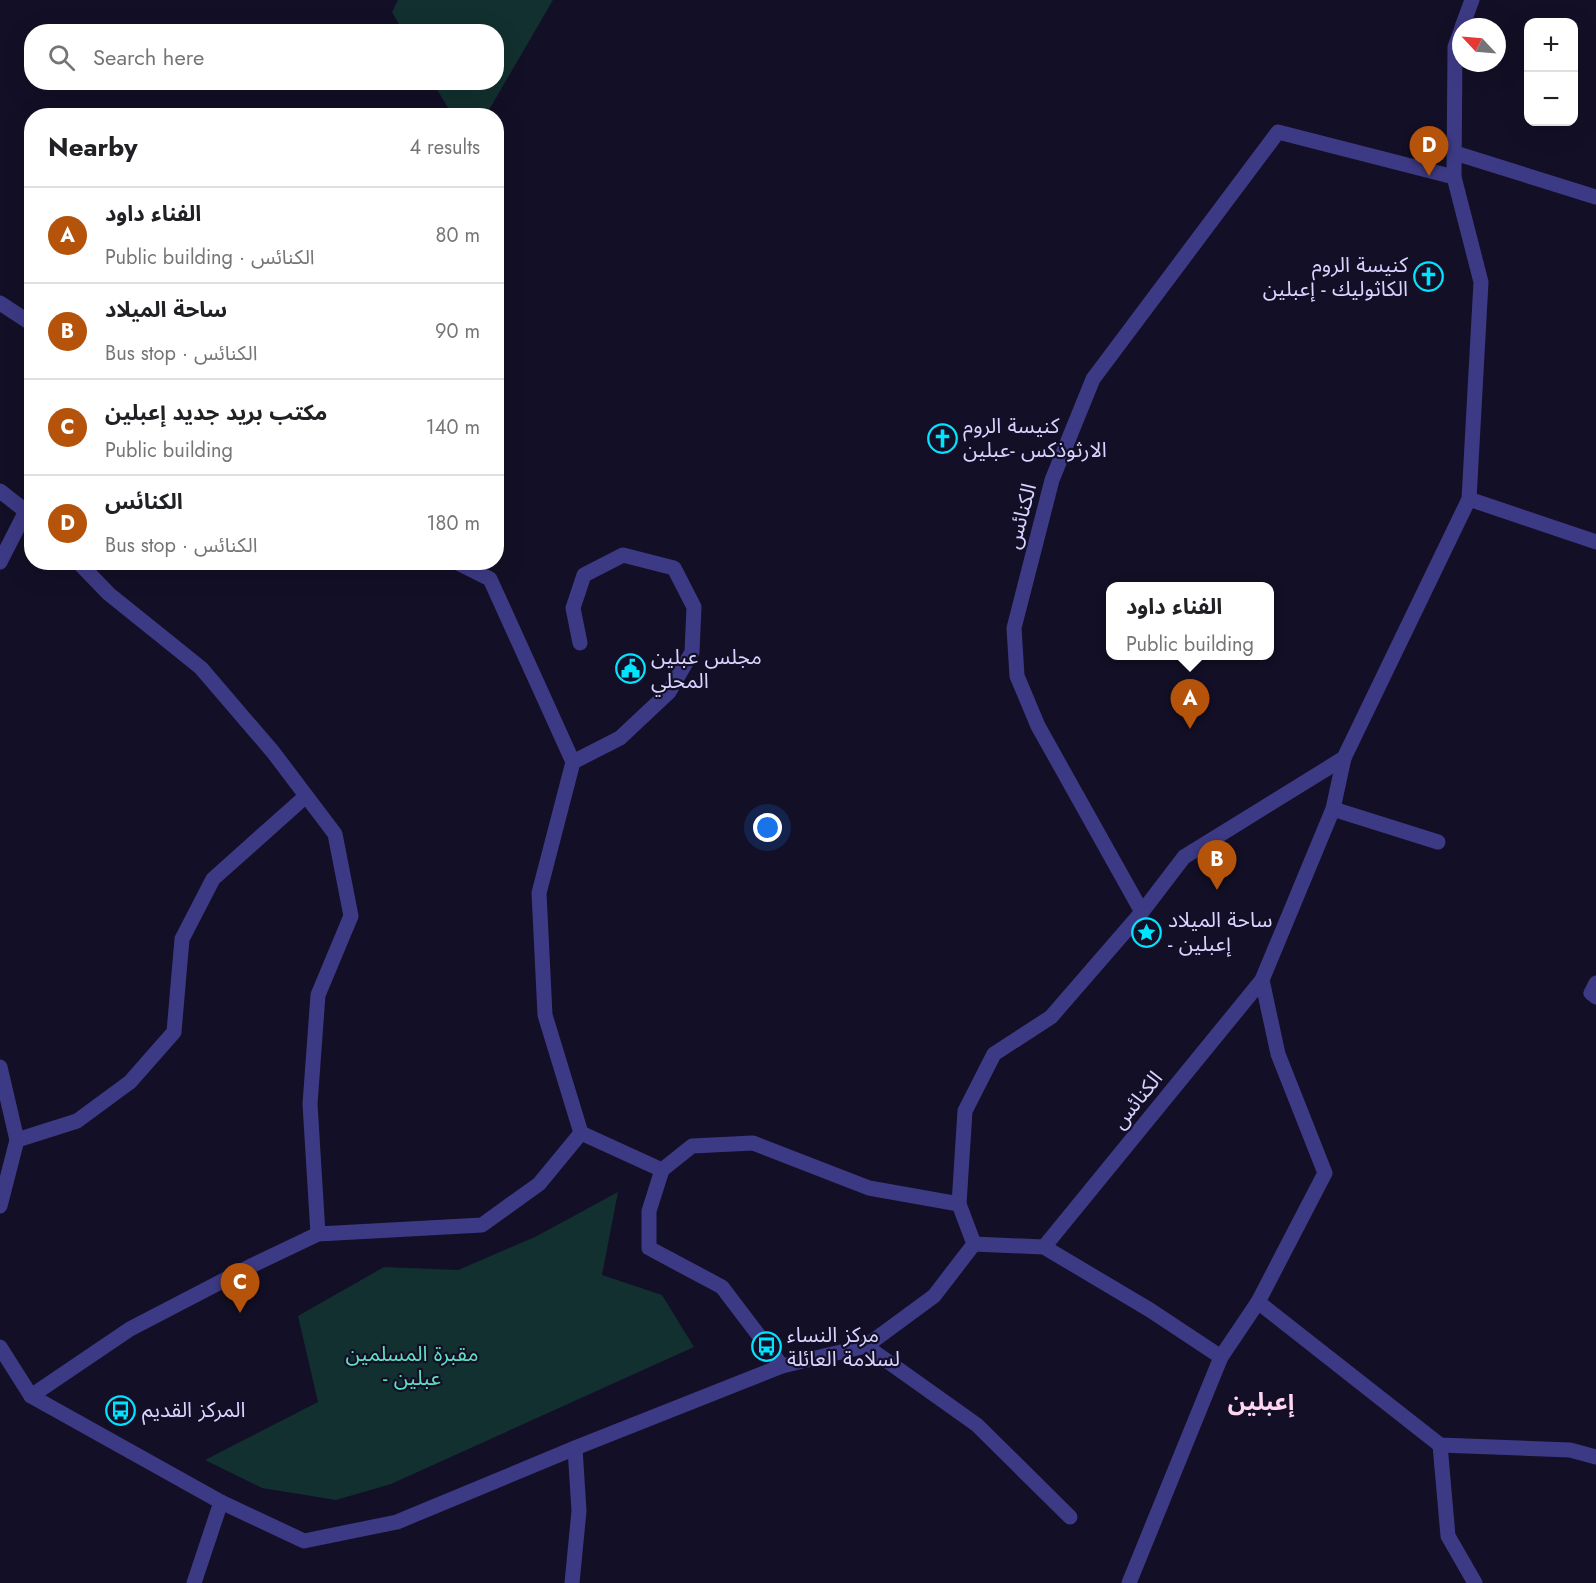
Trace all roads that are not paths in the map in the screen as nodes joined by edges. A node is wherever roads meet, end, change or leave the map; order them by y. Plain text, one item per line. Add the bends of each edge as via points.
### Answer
1 (1472, 0) edge
2 (1466, 18) edge
3 (1455, 72) edge
4 (1455, 153) junction
5 (1454, 177) junction
6 (1596, 197) edge
7 (0, 303) edge
8 (24, 319) edge
9 (0, 491) edge
10 (1469, 499) junction
11 (24, 509) edge
12 (24, 521) edge
13 (1596, 542) edge
14 (0, 562) edge
15 (86, 570) edge
16 (472, 570) edge
17 (580, 643) dead end
18 (1344, 758) junction
19 (573, 762) junction
20 (306, 796) junction
21 (1333, 809) junction
22 (1438, 842) dead end
23 (1142, 912) junction
24 (1262, 980) junction
25 (1596, 983) edge
26 (1596, 997) edge
27 (0, 1067) edge
28 (581, 1133) junction
29 (17, 1140) junction
30 (662, 1170) junction
31 (959, 1204) junction
32 (0, 1206) edge
33 (318, 1234) junction
34 (974, 1245) junction
35 (1044, 1247) junction
36 (1258, 1302) junction
37 (866, 1346) junction
38 (0, 1347) edge
39 (1221, 1357) junction
40 (782, 1366) junction
41 (31, 1395) junction
42 (1440, 1445) junction
43 (575, 1448) junction
44 (1596, 1457) edge
45 (221, 1502) junction
46 (1070, 1517) dead end
47 (194, 1583) edge
48 (572, 1583) edge
49 (1129, 1583) edge
50 (1475, 1583) edge

1 - 2 street
3 - 4 street
4 - 5 street
4 - 6 street
5 - 10 street via 1481,282
5 - 23 street, الكنائس via 1278,132 1093,379 1052,480 1014,628 1017,676 1038,726
7 - 8 street
9 - 11 street
10 - 13 street
10 - 18 street, الكنائس
12 - 14 street
15 - 20 street via 109,594 201,668
16 - 19 street via 490,579
17 - 19 street via 573,608 584,575 623,555 674,568 694,608 692,652 669,692 637,723 620,738
18 - 21 street, الكنائس
18 - 23 street via 1184,857
19 - 28 street via 539,893 545,1015
20 - 29 street via 213,879 182,939 174,1032 130,1082 77,1121
20 - 33 street via 335,834 351,916 318,995 310,1104
21 - 22 street
21 - 24 street, الكنائس
23 - 31 street via 1051,1017 994,1054 965,1111
24 - 35 street, الكنائس
24 - 36 street via 1278,1054 1325,1173
25 - 26 street via 1591,993
27 - 29 street
28 - 30 street
28 - 33 street via 539,1184 482,1225
29 - 32 street
30 - 31 street via 692,1146 753,1143 869,1188
30 - 40 street via 649,1211 649,1248 722,1287
31 - 34 street
33 - 41 street via 130,1329
34 - 35 street
34 - 37 street via 934,1296
35 - 39 street
36 - 39 street
36 - 42 street
37 - 40 street
37 - 46 street via 977,1425
38 - 41 street
39 - 49 street
40 - 43 street
41 - 45 street
42 - 44 street via 1570,1450
42 - 50 street via 1448,1536
43 - 45 street via 397,1522 304,1541
43 - 48 street via 579,1511
45 - 47 street

